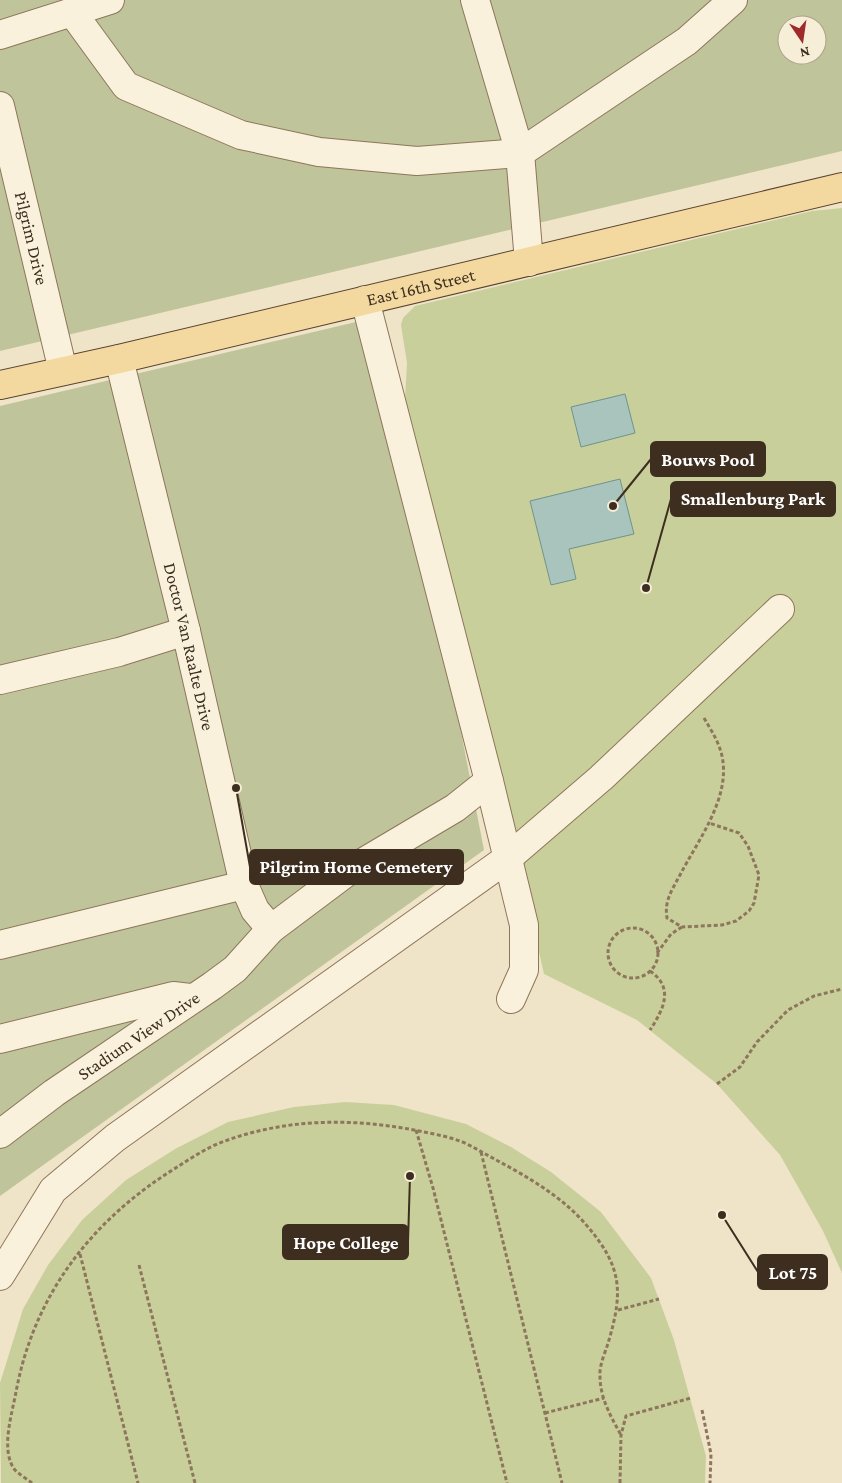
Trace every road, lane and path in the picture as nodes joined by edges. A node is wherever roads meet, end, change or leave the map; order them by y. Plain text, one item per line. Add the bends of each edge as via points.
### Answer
1 (110, 0) edge
2 (476, 0) edge
3 (733, 0) edge
4 (72, 12) junction
5 (0, 35) edge
6 (0, 106) edge
7 (520, 153) junction
8 (842, 187) edge
9 (529, 262) junction
10 (364, 300) junction
11 (119, 359) junction
12 (64, 371) junction
13 (0, 385) edge
14 (780, 609) dead end
15 (186, 631) junction
16 (0, 680) edge
17 (690, 693) junction
18 (490, 782) junction
19 (709, 823) junction
20 (508, 858) junction
21 (244, 885) junction
22 (682, 926) junction
23 (271, 929) junction
24 (0, 945) edge
25 (657, 953) junction
26 (650, 971) junction
27 (842, 989) edge
28 (192, 998) junction
29 (511, 999) dead end
30 (650, 1030) dead end
31 (0, 1039) edge
32 (717, 1084) dead end
33 (416, 1130) junction
34 (0, 1134) edge
35 (480, 1152) junction
36 (80, 1253) junction
37 (138, 1265) dead end
38 (0, 1276) edge
39 (658, 1299) dead end
40 (618, 1310) junction
41 (604, 1398) junction
42 (690, 1398) dead end
43 (702, 1410) dead end
44 (545, 1413) junction
45 (621, 1435) junction
46 (32, 1483) edge
47 (138, 1483) edge
48 (195, 1483) edge
49 (507, 1483) edge
50 (562, 1483) edge
51 (620, 1483) edge
52 (710, 1483) edge

1 - 4 lane
2 - 7 lane
3 - 7 lane via 687,41
4 - 5 lane
4 - 7 lane via 126,86 242,135 319,152 416,161
6 - 12 lane, Pilgrim Drive
7 - 9 lane
8 - 9 main road, East 16th Street
9 - 10 main road, East 16th Street
10 - 11 main road, East 16th Street
10 - 18 lane
11 - 12 main road, East 16th Street
11 - 15 lane, Doctor Van Raalte Drive
12 - 13 main road, East 16th Street
14 - 17 lane
15 - 16 lane via 119,652
15 - 21 lane, Doctor Van Raalte Drive
17 - 19 path via 717,741 722,757 720,793
17 - 20 lane via 601,778
18 - 20 lane
18 - 23 lane, Stadium View Drive via 455,808 347,872
19 - 22 path via 665,908 667,918
19 - 22 path via 740,833 755,860 758,875 756,895 749,911 736,920 722,925
20 - 29 lane via 524,924 524,970
20 - 38 lane via 115,1138 52,1190
21 - 23 lane, Doctor Van Raalte Drive via 255,910
21 - 24 lane
22 - 25 path via 671,934
23 - 28 lane, Stadium View Drive via 235,968
25 - 26 path
25 - 26 path via 654,940 648,933 632,928 617,934 609,948 610,963 621,974 636,978
26 - 30 path via 663,985 666,998 663,1011
27 - 32 path via 814,996 788,1010 740,1066
28 - 31 lane via 172,996
28 - 34 lane, Stadium View Drive
33 - 35 path via 464,1142
33 - 36 path via 375,1123 322,1122 275,1128 222,1142 156,1180 126,1203 100,1226
33 - 49 path
35 - 40 path via 538,1185 587,1225 614,1271 619,1291
35 - 44 path
36 - 46 path via 52,1291 36,1323 18,1379 7,1445 14,1469
36 - 47 path
37 - 48 path
39 - 40 path
40 - 41 path via 599,1374
41 - 44 path
41 - 45 path
42 - 45 path via 626,1416
43 - 52 path via 711,1454
44 - 50 path
45 - 51 path

